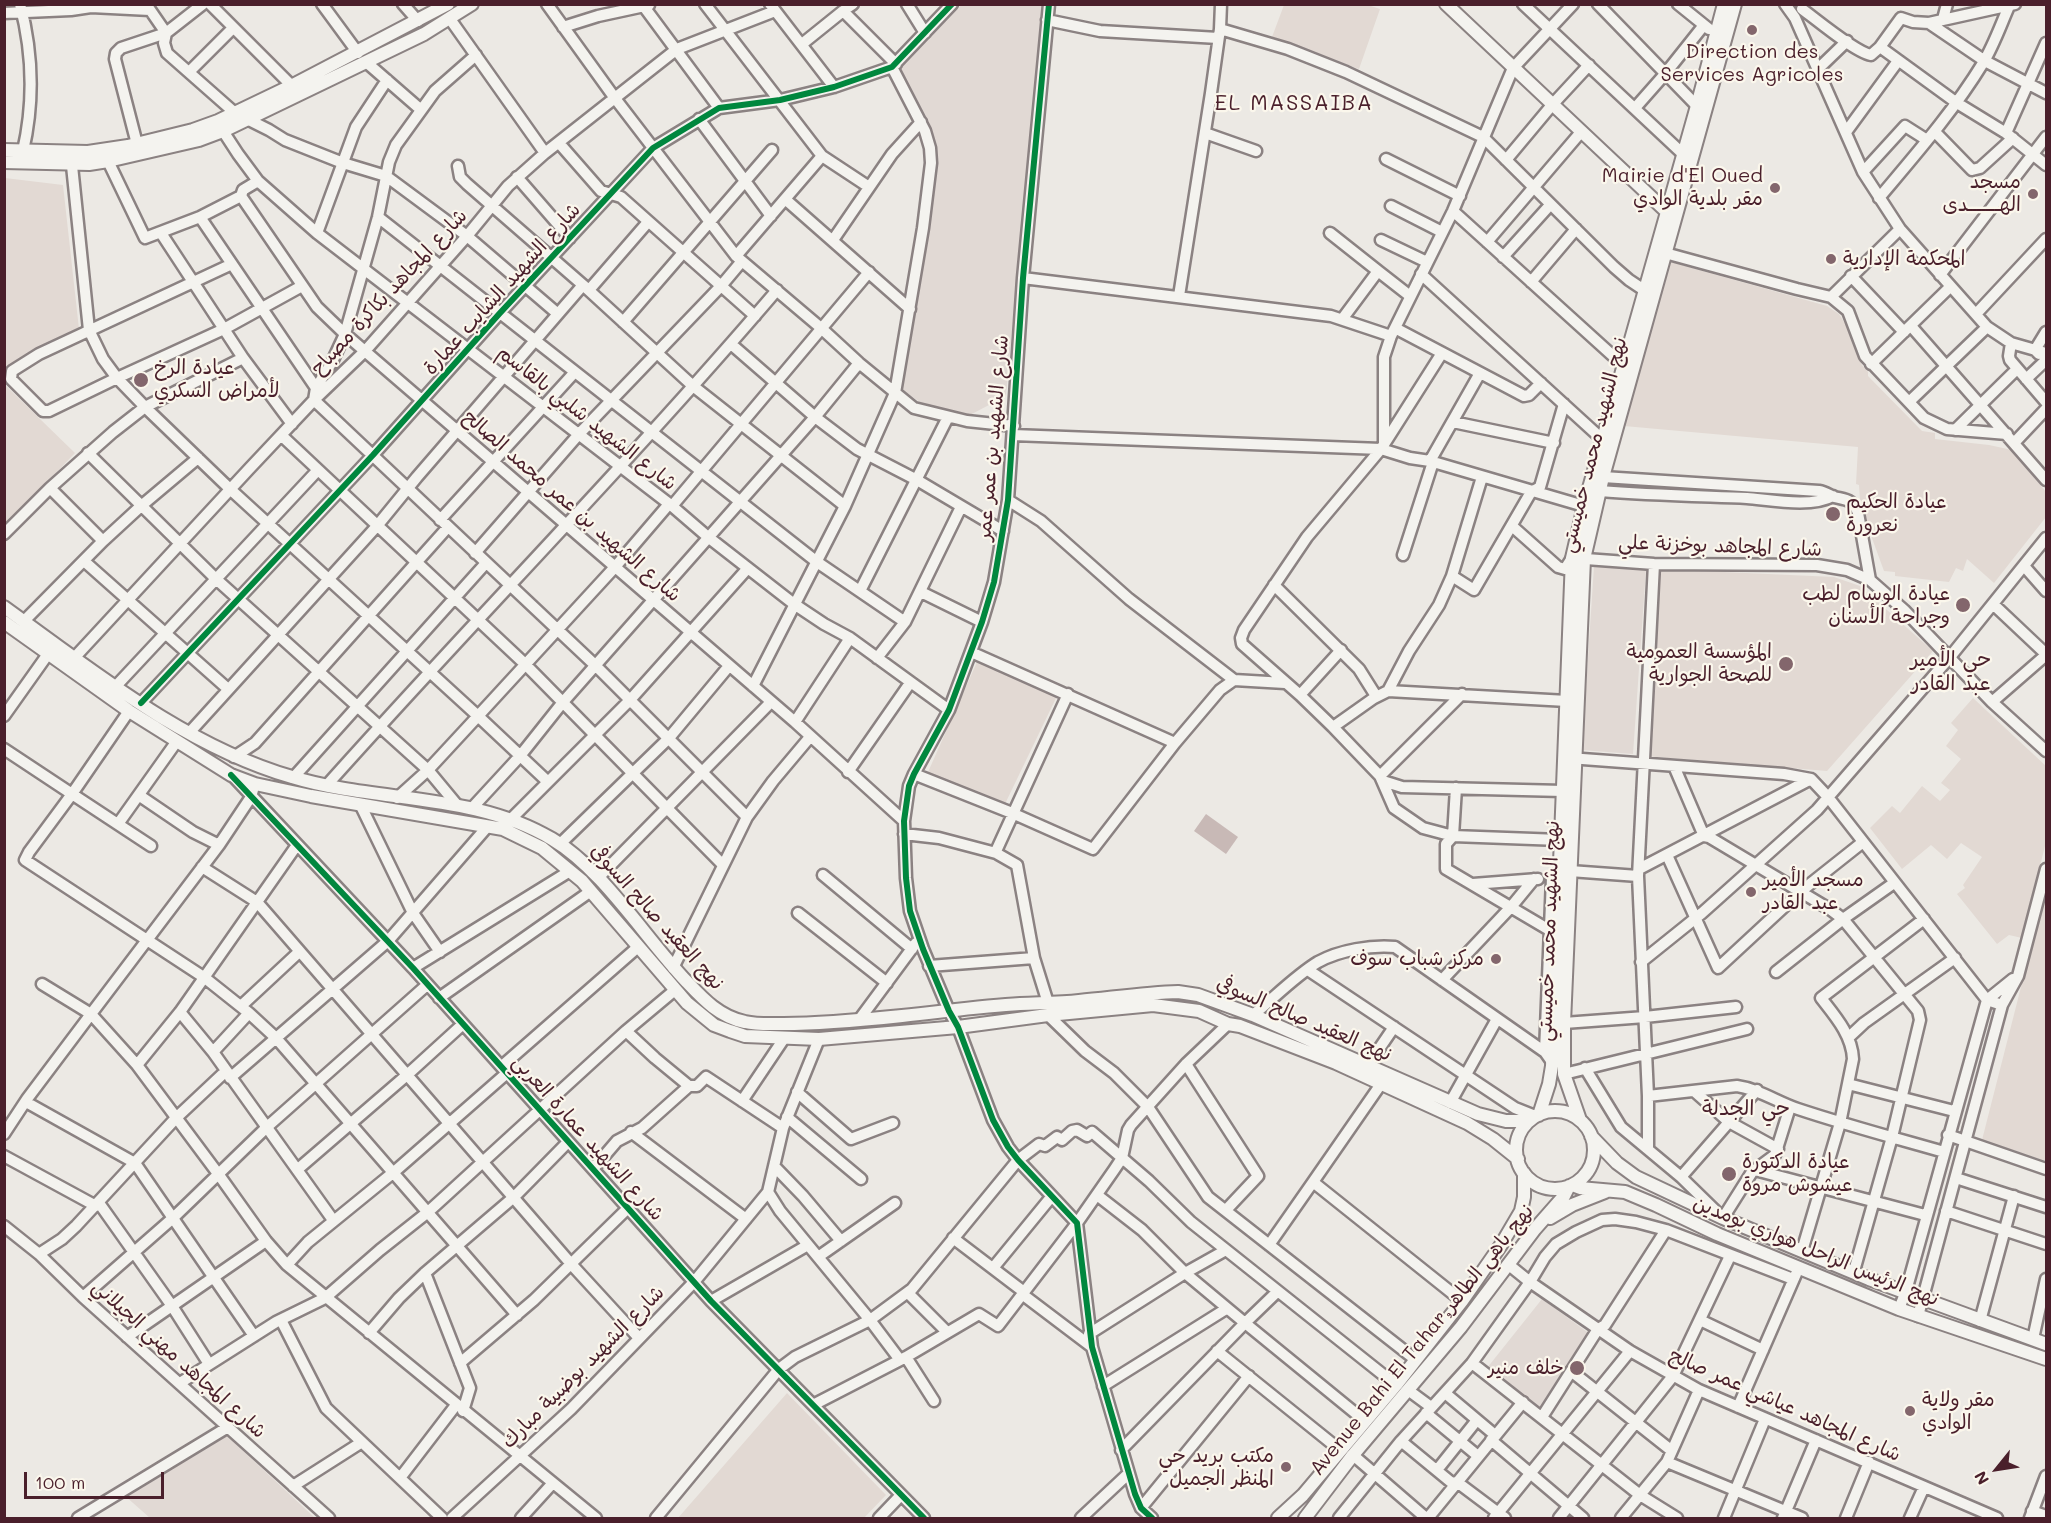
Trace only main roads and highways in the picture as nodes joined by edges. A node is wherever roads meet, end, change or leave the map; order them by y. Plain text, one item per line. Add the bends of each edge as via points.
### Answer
1 (472, 4) edge
2 (1724, 4) edge
3 (1735, 4) edge
4 (448, 5) edge
5 (1448, 5) edge
6 (362, 57) junction
7 (295, 90) junction
8 (4, 150) edge
9 (71, 158) junction
10 (4, 162) edge
11 (1671, 213) junction
12 (1578, 559) junction
13 (6, 615) edge
14 (234, 757) junction
15 (1569, 758) junction
16 (250, 764) junction
17 (231, 775) junction
18 (255, 784) junction
19 (1560, 875) junction
20 (1048, 1009) junction
21 (1534, 1117) junction
22 (1580, 1120) junction
23 (1591, 1136) junction
24 (1518, 1159) junction
25 (1524, 1173) junction
26 (1570, 1185) junction
27 (1612, 1190) junction
28 (1535, 1229) junction
29 (2046, 1344) edge
30 (2046, 1359) edge
31 (1278, 1518) edge
32 (1305, 1518) edge

1 - 6 main road via 450,19
2 - 11 main road, نهج الشهيد محمد خميستي
3 - 11 main road, نهج الشهيد محمد خميستي
4 - 6 main road
5 - 11 main road
6 - 7 main road
7 - 9 main road via 193,130
7 - 9 main road via 223,131 188,143 108,161
8 - 9 main road
9 - 10 main road
11 - 12 main road, نهج الشهيد محمد خميستي via 1665,252
11 - 12 main road, نهج الشهيد محمد خميستي via 1644,290 1584,506
12 - 15 main road, نهج الشهيد محمد خميستي
12 - 15 main road, نهج الشهيد محمد خميستي via 1567,701
13 - 14 main road, نهج العقيد صالح السوفي via 24,621 141,703
13 - 17 main road, نهج العقيد صالح السوفي via 48,654
14 - 16 main road, نهج العقيد صالح السوفي
14 - 17 main road
15 - 19 main road, نهج الشهيد محمد خميستي
15 - 19 main road, نهج الشهيد محمد خميستي via 1563,790
16 - 18 main road
16 - 20 main road, نهج العقيد صالح السوفي via 327,785 473,807 511,819 560,844 598,878 673,968 710,1005 735,1020 775,1024 949,1011
17 - 18 main road, نهج العقيد صالح السوفي
18 - 20 main road, نهج العقيد صالح السوفي via 503,829 542,848 591,891 687,1003 714,1025 745,1036 819,1039 958,1027
19 - 21 main road, نهج الشهيد محمد خميستي via 1549,1084
19 - 22 main road, نهج الشهيد محمد خميستي via 1564,1074
20 - 21 main road, نهج العقيد صالح السوفي via 1178,992 1198,995 1491,1118
20 - 24 main road, نهج العقيد صالح السوفي via 1153,1005 1199,1011 1381,1083 1467,1123
21 - 22 main road via 1560,1111
21 - 24 main road via 1518,1138
22 - 23 main road
23 - 26 main road via 1593,1159 1581,1179
23 - 29 main road, نهج الرئيس الراحل هواري بومدين via 1636,1177 1723,1218
24 - 25 main road
25 - 26 main road via 1549,1188
25 - 31 main road, Avenue Bahi El Tahar,نهج باهي الطاهر via 1521,1211 1462,1301 1303,1495
26 - 27 main road, نهج الرئيس الراحل هواري بومدين
26 - 28 main road, Avenue Bahi El Tahar,نهج باهي الطاهر
27 - 28 main road via 1572,1205
27 - 30 main road, نهج الرئيس الراحل هواري بومدين via 1648,1201 1796,1274
28 - 32 main road, Avenue Bahi El Tahar,نهج باهي الطاهر

